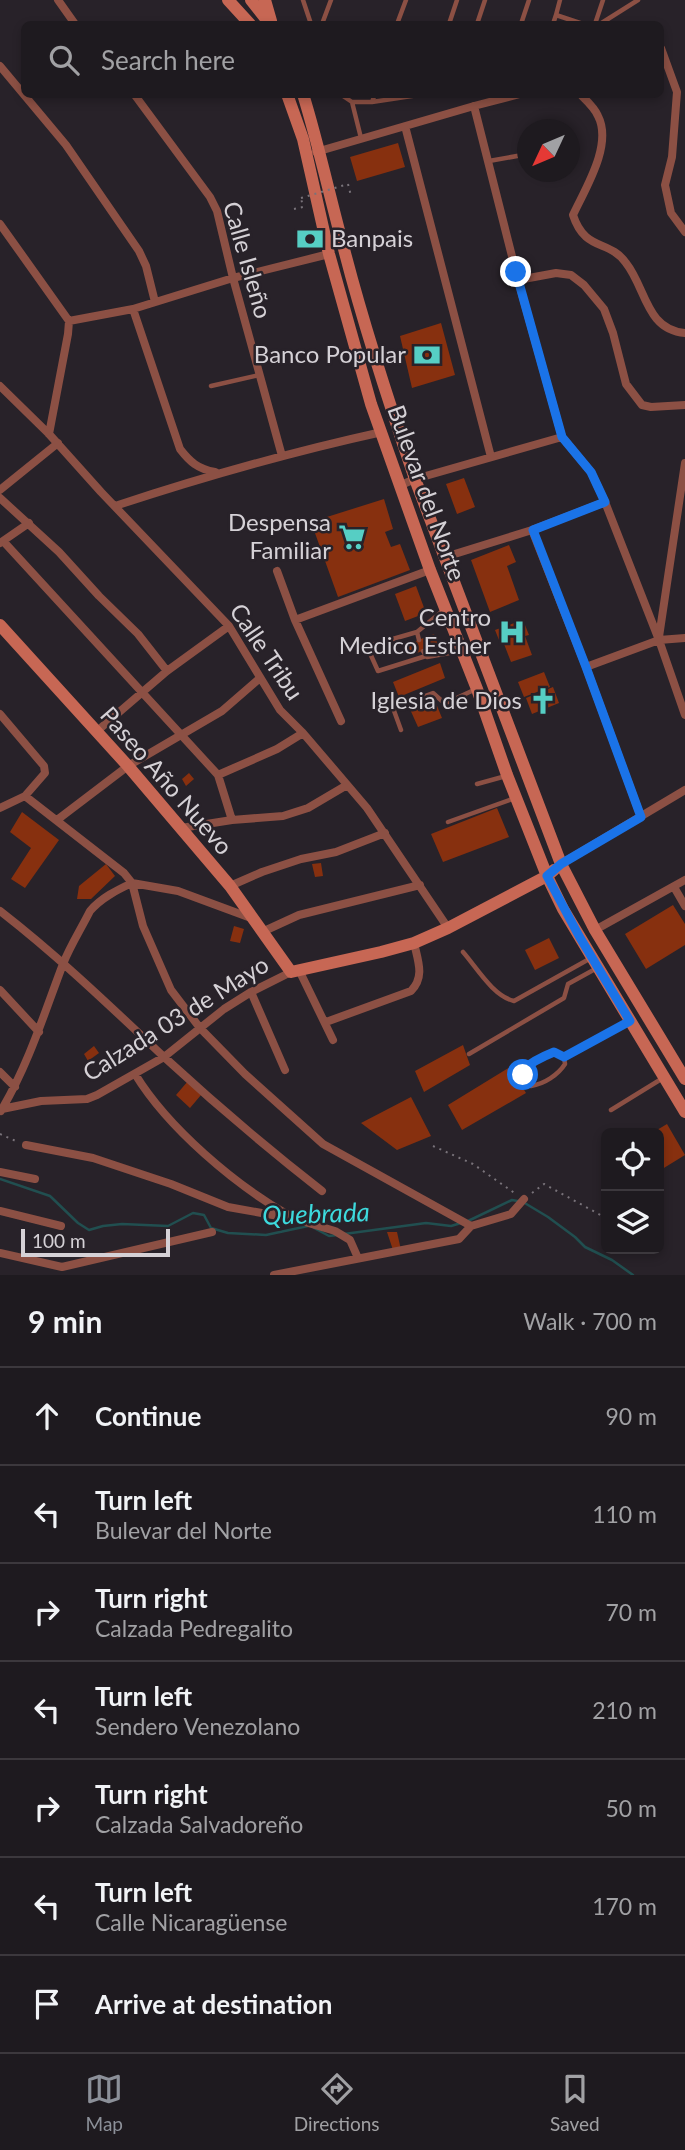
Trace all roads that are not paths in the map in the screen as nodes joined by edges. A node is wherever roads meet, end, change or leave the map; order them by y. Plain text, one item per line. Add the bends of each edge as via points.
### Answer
1 (58, 0) edge
2 (229, 0) edge
3 (251, 0) edge
4 (265, 0) edge
5 (303, 0) edge
6 (331, 0) edge
7 (405, 0) edge
8 (457, 0) edge
9 (485, 0) edge
10 (529, 0) edge
11 (560, 0) edge
12 (603, 0) edge
13 (638, 0) edge
14 (556, 15) junction
15 (73, 21) edge
16 (247, 21) edge
17 (268, 21) edge
18 (270, 21) edge
19 (310, 21) edge
20 (324, 21) edge
21 (398, 21) edge
22 (450, 21) edge
23 (478, 21) edge
24 (522, 21) edge
25 (554, 21) edge
26 (574, 21) edge
27 (599, 21) edge
28 (603, 21) edge
29 (664, 54) edge
30 (0, 66) edge
31 (21, 85) edge
32 (681, 91) edge
33 (31, 98) edge
34 (137, 98) edge
35 (288, 98) edge
36 (304, 98) edge
37 (345, 98) edge
38 (373, 98) edge
39 (398, 98) edge
40 (505, 98) edge
41 (583, 98) edge
42 (372, 102) junction
43 (352, 103) junction
44 (474, 106) junction
45 (405, 126) junction
46 (362, 139) junction
47 (313, 153) junction
48 (517, 156) edge
49 (488, 162) junction
50 (0, 223) edge
51 (685, 232) edge
52 (329, 254) junction
53 (233, 278) junction
54 (517, 280) junction
55 (155, 302) junction
56 (133, 309) junction
57 (69, 321) junction
58 (685, 333) edge
59 (260, 375) junction
60 (0, 386) edge
61 (211, 386) dead end
62 (685, 405) edge
63 (382, 432) junction
64 (49, 434) junction
65 (562, 437) junction
66 (58, 443) junction
67 (282, 456) junction
68 (491, 457) junction
69 (685, 463) edge
70 (218, 473) junction
71 (415, 479) junction
72 (401, 485) junction
73 (0, 490) edge
74 (0, 498) edge
75 (605, 502) junction
76 (115, 506) junction
77 (29, 523) junction
78 (533, 530) junction
79 (2, 543) edge
80 (445, 557) junction
81 (277, 570) dead end
82 (430, 570) junction
83 (445, 609) junction
84 (295, 620) junction
85 (0, 625) edge
86 (229, 625) junction
87 (417, 632) junction
88 (685, 638) edge
89 (659, 639) junction
90 (419, 640) dead end
91 (462, 651) junction
92 (586, 667) junction
93 (167, 671) junction
94 (260, 678) junction
95 (477, 689) junction
96 (144, 692) junction
97 (393, 708) junction
98 (385, 711) dead end
99 (0, 714) edge
100 (685, 715) edge
101 (341, 720) dead end
102 (401, 730) dead end
103 (96, 732) junction
104 (303, 733) junction
105 (183, 734) junction
106 (128, 766) junction
107 (218, 775) junction
108 (507, 775) junction
109 (477, 784) dead end
110 (348, 785) junction
111 (685, 790) edge
112 (25, 796) junction
113 (516, 797) junction
114 (0, 808) edge
115 (641, 817) junction
116 (57, 820) junction
117 (232, 820) junction
118 (448, 821) dead end
119 (181, 828) junction
120 (386, 833) junction
121 (561, 864) junction
122 (547, 876) junction
123 (685, 880) edge
124 (132, 883) junction
125 (420, 885) junction
126 (230, 886) junction
127 (674, 887) junction
128 (685, 906) edge
129 (1, 915) edge
130 (251, 918) junction
131 (448, 928) junction
132 (595, 930) junction
133 (262, 932) junction
134 (414, 943) junction
135 (463, 953) dead end
136 (64, 962) junction
137 (594, 962) junction
138 (295, 971) junction
139 (0, 990) edge
140 (251, 992) junction
141 (630, 1021) junction
142 (326, 1023) junction
143 (200, 1028) junction
144 (39, 1032) junction
145 (333, 1040) dead end
146 (469, 1054) dead end
147 (164, 1057) junction
148 (564, 1057) junction
149 (285, 1070) dead end
150 (0, 1073) edge
151 (135, 1074) junction
152 (664, 1077) junction
153 (685, 1079) edge
154 (15, 1087) junction
155 (611, 1110) dead end
156 (1, 1111) edge
157 (685, 1112) edge
158 (26, 1145) road end
159 (0, 1172) edge
160 (35, 1180) dead end
161 (322, 1191) dead end
162 (522, 1202) road end
163 (0, 1211) edge
164 (295, 1219) junction
165 (465, 1223) junction
166 (61, 1226) dead end
167 (212, 1232) dead end
168 (0, 1253) edge
169 (358, 1258) junction
170 (274, 1275) edge

1 - 15 street
2 - 16 main road
3 - 17 main road
4 - 18 main road
5 - 19 lane
6 - 20 lane
7 - 21 lane
8 - 22 lane
9 - 23 lane
10 - 24 lane
11 - 14 lane
12 - 27 lane
13 - 28 lane
14 - 25 lane
14 - 26 lane
29 - 32 street
30 - 31 street
32 - 51 street via 665,185 671,213
33 - 55 street via 139,251
34 - 53 street, Calle Isleño via 217,211
35 - 47 main road, Bulevar del Norte
36 - 47 main road, Bulevar del Norte
37 - 43 lane
38 - 42 lane
39 - 42 lane
40 - 44 street
41 - 58 street via 599,116 602,131 599,162 573,215 576,223 583,236 620,253 656,321 673,332
42 - 43 lane
43 - 46 lane
44 - 45 street
44 - 49 street
45 - 46 street
45 - 68 street
46 - 47 street
47 - 52 main road, Bulevar del Norte
47 - 71 main road, Bulevar del Norte
48 - 49 lane
49 - 54 street
50 - 57 street
52 - 53 street
52 - 63 main road, Bulevar del Norte
53 - 55 street
53 - 59 street, Calle Isleño
54 - 62 street via 571,275 604,309 626,384 642,405
54 - 65 street
55 - 56 street
56 - 57 street
56 - 70 street via 180,449 190,462
57 - 64 street
59 - 61 lane
59 - 67 street, Calle Isleño
60 - 64 street, Calle Tribu
63 - 67 street
63 - 72 main road, Bulevar del Norte
64 - 66 street, Calle Tribu
65 - 68 street
65 - 75 street via 591,472
66 - 73 street
66 - 76 street, Calle Tribu
67 - 70 street
68 - 71 street
69 - 89 street
70 - 76 street
71 - 72 street
71 - 80 main road, Bulevar del Norte
72 - 82 main road, Bulevar del Norte
74 - 77 street
75 - 78 street
75 - 89 street
76 - 86 street, Calle Tribu
77 - 79 street
77 - 93 street via 138,634
78 - 80 street
78 - 92 street
79 - 96 street
80 - 121 main road, Bulevar del Norte
81 - 84 street
82 - 83 main road, Bulevar del Norte
82 - 84 street
83 - 87 lane
83 - 91 main road, Bulevar del Norte
84 - 101 street
85 - 103 main road, Paseo Año Nuevo
86 - 93 street
86 - 94 street, Calle Tribu
87 - 90 lane
87 - 91 lane via 372,645 369,651 378,671 425,654
88 - 89 street
89 - 92 street
89 - 100 street
91 - 95 main road, Bulevar del Norte
92 - 115 street
93 - 96 street
94 - 104 street, Calle Tribu
94 - 105 street via 222,711
95 - 97 lane via 446,703 433,693
95 - 108 main road, Bulevar del Norte
96 - 103 street
96 - 105 street
97 - 98 lane
97 - 102 lane
99 - 112 street via 44,766 45,773
103 - 106 main road, Paseo Año Nuevo
104 - 107 street
104 - 110 street, Calle Tribu
105 - 106 street
105 - 107 street
106 - 116 street
106 - 119 main road, Paseo Año Nuevo
107 - 117 street
108 - 109 lane
108 - 113 main road, Bulevar del Norte
110 - 117 street via 308,808 283,816
110 - 120 street, Calle Tribu
111 - 115 street
112 - 114 street
112 - 116 street
113 - 118 lane
113 - 122 main road, Bulevar del Norte
115 - 121 street
116 - 124 street
117 - 119 street
119 - 126 main road, Paseo Año Nuevo
120 - 125 street, Calle Tribu
120 - 126 street
121 - 122 main road, Calzada 03 de Mayo
121 - 132 main road, Bulevar del Norte
122 - 131 main road, Calzada 03 de Mayo
122 - 137 main road, Bulevar del Norte
123 - 127 street
124 - 130 street via 178,891
124 - 136 street via 90,911
124 - 143 street via 171,990
125 - 131 street, Calle Tribu
125 - 133 street via 299,915
126 - 130 main road, Paseo Año Nuevo
127 - 128 street
127 - 132 street
129 - 136 street
130 - 133 main road, Paseo Año Nuevo
131 - 134 main road, Calzada 03 de Mayo
132 - 153 main road, Bulevar del Norte
133 - 138 main road, Paseo Año Nuevo
134 - 138 main road, Calzada 03 de Mayo
134 - 142 street via 420,974 411,991
135 - 137 lane via 494,988 514,1001
136 - 144 street
136 - 147 street
137 - 141 main road, Bulevar del Norte
137 - 146 lane via 568,984 564,998
138 - 140 street, Calzada 03 de Mayo
138 - 142 street, Paseo Año Nuevo
139 - 144 street
140 - 143 street, Calzada 03 de Mayo
140 - 149 street
141 - 148 lane
141 - 152 main road, Bulevar del Norte
142 - 145 street, Paseo Año Nuevo
143 - 147 street, Calzada 03 de Mayo
143 - 165 street via 323,1144
144 - 154 street
147 - 151 street, Calzada 03 de Mayo
147 - 161 street
148 - 148 lane via 554,1052 538,1060 523,1070 524,1079 531,1086 551,1077 565,1065
150 - 154 street
151 - 156 street, Calzada 03 de Mayo via 87,1099 41,1101
151 - 164 street via 200,1148 259,1199
152 - 155 lane
152 - 157 main road, Bulevar del Norte
154 - 156 street
158 - 164 street via 93,1158 229,1207
159 - 160 street
162 - 165 street via 511,1214
163 - 166 street
164 - 169 street via 350,1240
165 - 169 street via 459,1239
167 - 168 street via 62,1267
169 - 170 street

